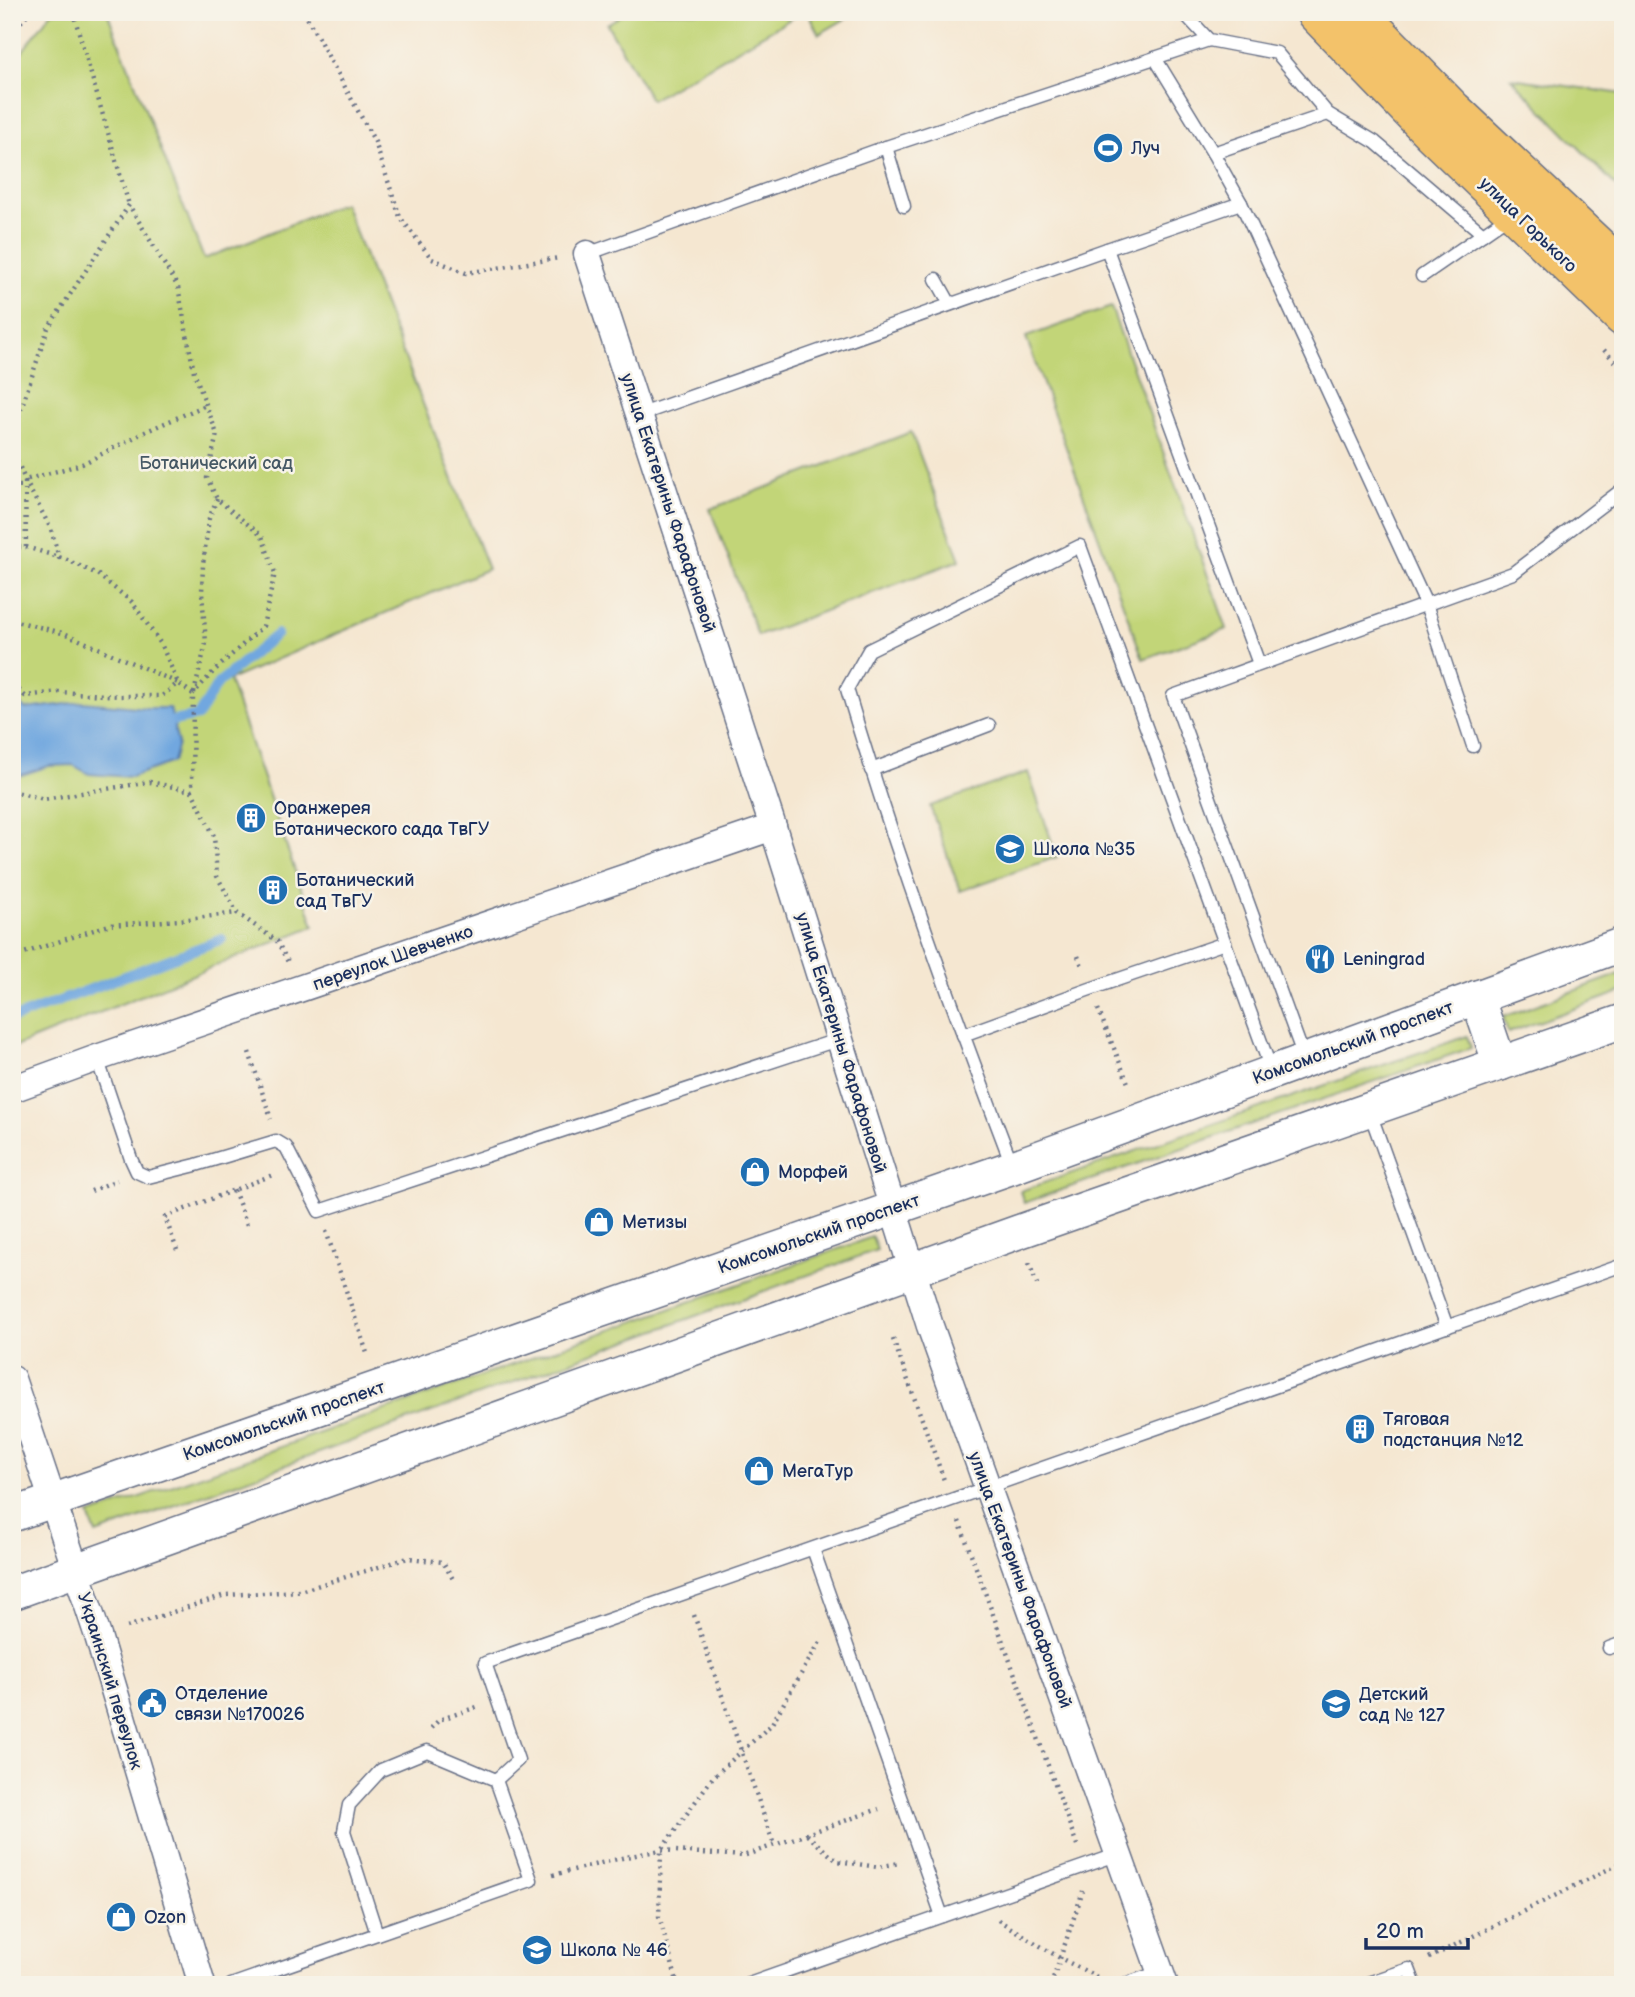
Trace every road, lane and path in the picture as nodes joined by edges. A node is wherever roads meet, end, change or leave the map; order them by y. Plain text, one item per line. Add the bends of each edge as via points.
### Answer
1 (29, 12) edge
2 (74, 12) edge
3 (304, 12) edge
4 (1183, 12) edge
5 (1315, 12) edge
6 (1357, 12) edge
7 (12, 33) edge
8 (1209, 40) junction
9 (1155, 58) junction
10 (1328, 114) junction
11 (1443, 121) junction
12 (886, 147) junction
13 (1213, 153) junction
14 (1241, 203) junction
15 (129, 205) junction
16 (904, 206) dead end
17 (1515, 212) junction
18 (1483, 234) junction
19 (1107, 248) junction
20 (587, 254) junction
21 (1623, 270) edge
22 (1422, 276) dead end
23 (936, 279) dead end
24 (950, 304) junction
25 (1623, 317) edge
26 (206, 405) junction
27 (639, 415) junction
28 (12, 436) edge
29 (12, 448) edge
30 (25, 480) junction
31 (12, 486) edge
32 (26, 486) junction
33 (1623, 489) edge
34 (217, 499) junction
35 (12, 547) edge
36 (26, 547) junction
37 (59, 558) junction
38 (1426, 604) junction
39 (12, 620) edge
40 (1259, 664) junction
41 (12, 683) edge
42 (178, 683) junction
43 (193, 694) junction
44 (989, 725) dead end
45 (1473, 746) dead end
46 (871, 770) junction
47 (12, 791) edge
48 (192, 791) junction
49 (773, 827) junction
50 (237, 913) junction
51 (1225, 943) junction
52 (1623, 944) edge
53 (1078, 956) dead end
54 (12, 957) edge
55 (302, 989) junction
56 (1090, 989) junction
57 (1477, 997) junction
58 (1623, 1021) edge
59 (963, 1035) junction
60 (840, 1039) junction
61 (249, 1052) dead end
62 (97, 1058) junction
63 (1305, 1060) junction
64 (1500, 1064) junction
65 (1272, 1072) junction
66 (1128, 1083) dead end
67 (12, 1089) edge
68 (1369, 1109) junction
69 (279, 1143) junction
70 (296, 1166) junction
71 (1013, 1167) junction
72 (214, 1185) dead end
73 (233, 1190) junction
74 (219, 1196) junction
75 (892, 1209) junction
76 (319, 1211) junction
77 (247, 1225) dead end
78 (177, 1250) dead end
79 (1623, 1265) edge
80 (912, 1270) junction
81 (1447, 1327) junction
82 (893, 1339) dead end
83 (369, 1357) dead end
84 (12, 1379) edge
85 (986, 1488) junction
86 (951, 1500) junction
87 (53, 1501) junction
88 (12, 1515) edge
89 (813, 1549) junction
90 (75, 1570) junction
91 (453, 1579) dead end
92 (12, 1593) edge
93 (687, 1593) junction
94 (836, 1615) junction
95 (98, 1636) junction
96 (1623, 1643) edge
97 (1609, 1648) dead end
98 (497, 1700) junction
99 (742, 1751) junction
100 (442, 1757) junction
101 (496, 1780) junction
102 (901, 1801) junction
103 (806, 1834) junction
104 (774, 1845) junction
105 (661, 1850) junction
106 (1118, 1854) junction
107 (922, 1859) junction
108 (1623, 1862) edge
109 (1084, 1866) junction
110 (531, 1880) junction
111 (973, 1905) junction
112 (942, 1916) junction
113 (377, 1934) junction
114 (1060, 1958) junction
115 (1409, 1969) junction
116 (1162, 1978) edge
117 (202, 1985) edge
118 (231, 1985) edge
119 (678, 1985) edge
120 (746, 1985) edge
121 (1051, 1985) edge
122 (1113, 1985) edge
123 (1122, 1985) edge
124 (1362, 1985) edge
125 (1415, 1985) edge

1 - 7 path
2 - 15 path
3 - 20 path via 375,142 400,217 432,259 466,273
4 - 8 lane
5 - 11 main road
6 - 11 main road
8 - 9 lane
8 - 10 lane via 1277,53
9 - 12 lane
9 - 13 lane
10 - 13 lane
10 - 18 lane via 1375,142
11 - 17 main road, улица Горького
11 - 21 main road, улица Горького
12 - 16 lane
12 - 20 lane
13 - 14 lane
14 - 19 lane
14 - 38 lane
15 - 26 path via 178,286 194,372
15 - 28 path via 48,328
17 - 18 lane
17 - 25 main road, улица Горького
18 - 22 lane
19 - 24 lane
19 - 40 lane
20 - 27 street, улица Екатерины Фарафоновой
23 - 24 lane
24 - 27 lane
26 - 30 path via 82,464
26 - 34 path via 217,434 207,478
27 - 49 street, улица Екатерины Фарафоновой
29 - 30 path
30 - 32 path
30 - 37 path via 51,529
31 - 32 path
32 - 36 path
33 - 38 lane via 1513,573
34 - 43 path via 209,518 203,564 206,643
34 - 43 path via 262,536 275,573 262,626
35 - 36 path
36 - 37 path
37 - 42 path via 97,574 132,602 161,644
38 - 40 lane
38 - 45 lane
39 - 42 path via 66,634
40 - 63 lane via 1173,695
41 - 42 path via 25,696 59,692 162,696
42 - 43 path
43 - 48 path
44 - 46 lane
46 - 51 lane via 847,690 869,650 1080,546
46 - 59 lane
47 - 48 path via 44,799 150,782
48 - 50 path via 214,836 217,876
49 - 55 street, переулок Шевченко
49 - 60 street, улица Екатерины Фарафоновой
50 - 54 path via 108,925
50 - 55 path via 277,941
51 - 56 lane
51 - 65 lane
52 - 57 street, Комсомольский проспект
53 - 56 path
55 - 62 street, переулок Шевченко
56 - 59 lane
56 - 66 path
57 - 63 street, Комсомольский проспект
57 - 64 street
58 - 64 street
59 - 71 lane
60 - 75 street, улица Екатерины Фарафоновой
60 - 76 lane
61 - 69 path
62 - 67 street, переулок Шевченко
62 - 69 lane via 137,1172 148,1177
63 - 65 street, Комсомольский проспект
64 - 68 street
65 - 71 street, Комсомольский проспект
68 - 80 street
68 - 81 lane
69 - 70 lane
70 - 73 path
70 - 76 lane
71 - 75 street, Комсомольский проспект
72 - 74 path
73 - 74 path
73 - 77 path
74 - 78 path via 166,1217
75 - 80 street, улица Екатерины Фарафоновой
75 - 87 street, Комсомольский проспект
76 - 83 path
79 - 81 lane
80 - 85 street, улица Екатерины Фарафоновой
80 - 90 street
81 - 85 lane
82 - 86 path
84 - 87 street, Украинский переулок
85 - 86 lane
85 - 106 street, улица Екатерины Фарафоновой
86 - 89 lane
86 - 109 path
87 - 88 street, Комсомольский проспект
87 - 90 street, Украинский переулок
89 - 93 lane
89 - 94 lane
90 - 92 street
90 - 95 street, Украинский переулок
91 - 95 path via 443,1562 408,1559 300,1591 225,1595
93 - 98 lane via 485,1663
93 - 99 path
94 - 99 path via 771,1725
94 - 102 lane
95 - 117 street, Украинский переулок
96 - 97 lane
98 - 100 path via 439,1720 429,1730
98 - 101 lane via 518,1760
99 - 104 path
99 - 105 path via 713,1777
100 - 101 lane
100 - 113 lane via 427,1751 381,1770 349,1805 344,1831
101 - 110 lane
102 - 103 path
102 - 107 lane
103 - 104 path
103 - 107 path via 836,1861 878,1867
104 - 105 path via 743,1856
105 - 110 path
105 - 119 path via 659,1916
106 - 109 lane
106 - 116 street, улица Екатерины Фарафоновой
107 - 112 lane
108 - 115 path
109 - 111 lane
109 - 114 path via 1085,1885
110 - 113 lane
111 - 112 lane
111 - 114 path
112 - 120 lane
113 - 118 lane
114 - 121 path
114 - 122 path
115 - 124 lane
115 - 125 lane
116 - 123 lane

